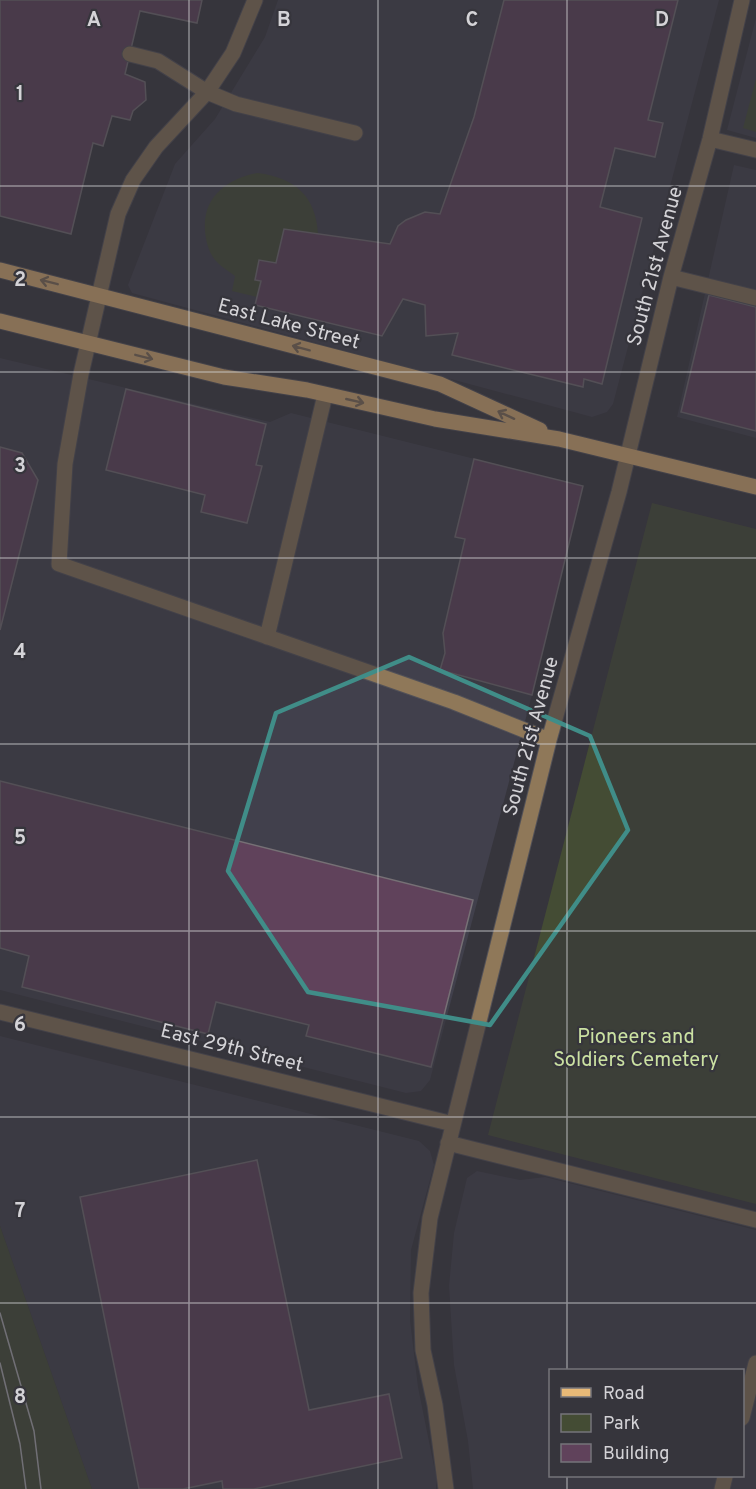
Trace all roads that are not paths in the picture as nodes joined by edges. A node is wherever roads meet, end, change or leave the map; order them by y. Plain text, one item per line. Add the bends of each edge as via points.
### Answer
1 (255, 0) edge
2 (742, 0) edge
3 (130, 54) dead end
4 (207, 92) junction
5 (355, 133) dead end
6 (710, 139) junction
7 (756, 150) edge
8 (0, 270) edge
9 (671, 276) junction
10 (98, 294) junction
11 (756, 298) edge
12 (0, 321) edge
13 (87, 342) junction
14 (326, 394) junction
15 (559, 439) junction
16 (627, 456) junction
17 (756, 487) edge
18 (267, 637) junction
19 (549, 740) junction
20 (0, 1012) edge
21 (453, 1124) junction
22 (448, 1143) junction
23 (756, 1220) edge
24 (756, 1363) edge
25 (744, 1410) edge
26 (446, 1489) edge

1 - 4 street via 233,52
2 - 6 street, South 21st Avenue
3 - 4 street via 158,61
4 - 5 street via 236,104
4 - 10 street via 156,147 134,180 117,214
6 - 7 street
6 - 9 street, South 21st Avenue
10 -> 8 main road, East Lake Street
9 - 11 street
9 - 16 street, South 21st Avenue
10 - 13 street
15 -> 10 main road, East Lake Street via 440,384
12 - 13 main road, East Lake Street
13 -> 14 main road, East Lake Street via 224,377
13 - 18 street via 65,464 59,564
14 -> 15 main road, East Lake Street via 435,419
14 - 18 street
15 - 16 main road, East Lake Street
16 - 17 main road, East Lake Street
16 - 19 street, South 21st Avenue
18 - 19 street via 454,702
19 - 21 street, South 21st Avenue
20 - 21 street, East 29th Street
21 - 22 street, South 21st Avenue
22 - 23 street
22 - 26 street, South 21st Avenue via 430,1218 421,1293 423,1350 439,1427
24 - 25 street

